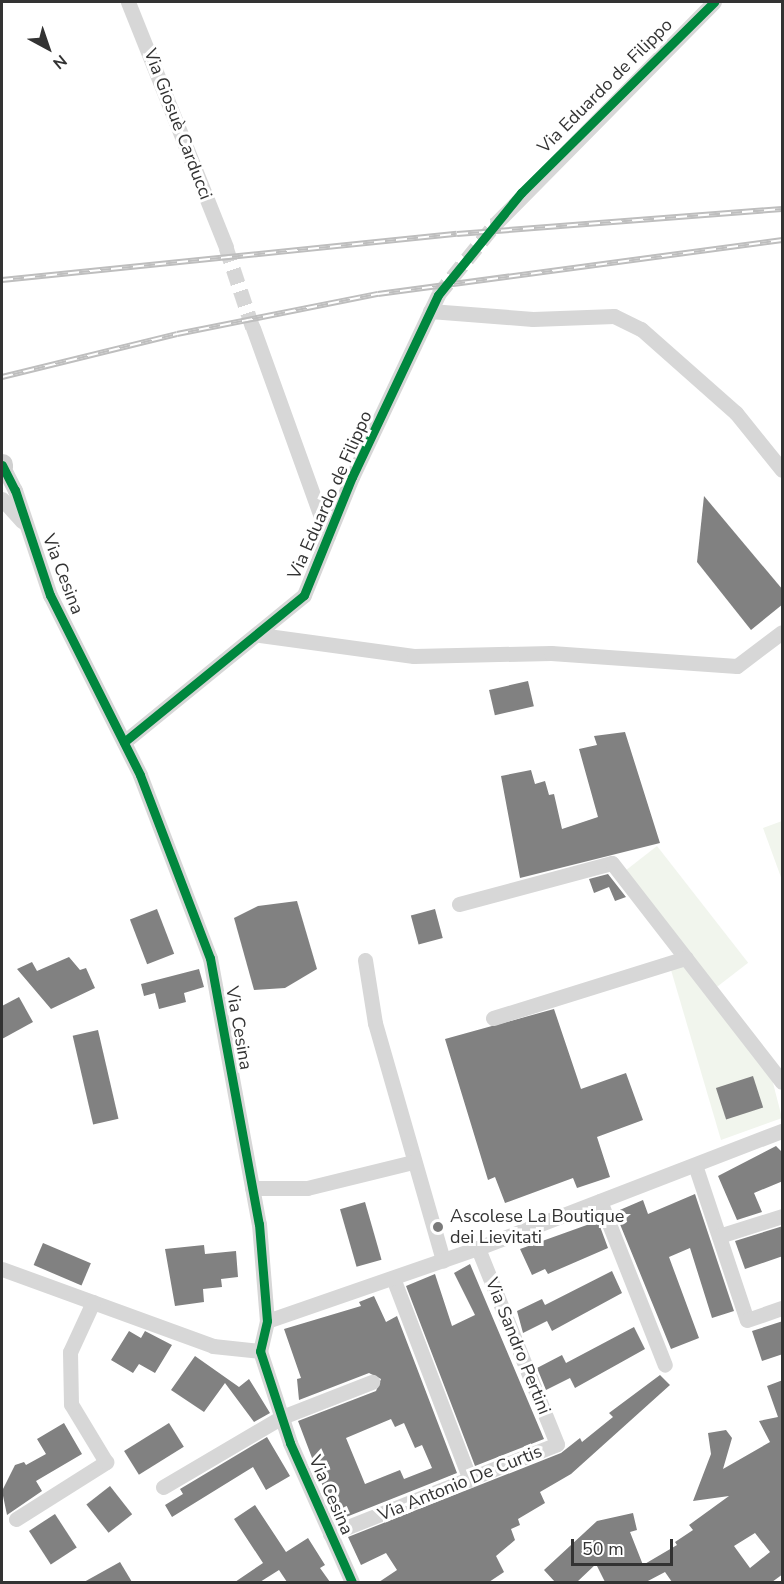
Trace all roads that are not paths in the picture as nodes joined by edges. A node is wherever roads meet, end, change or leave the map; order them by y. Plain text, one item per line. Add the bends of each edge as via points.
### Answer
1 (128, 2) edge
2 (714, 2) edge
3 (497, 222) tunnel mouth
4 (226, 247) tunnel mouth
5 (438, 295) tunnel mouth
6 (430, 311) junction
7 (253, 328) tunnel mouth
8 (2, 465) edge
9 (783, 470) edge
10 (2, 499) edge
11 (28, 528) junction
12 (328, 536) junction
13 (783, 632) edge
14 (260, 635) junction
15 (124, 742) junction
16 (459, 904) dead end
17 (686, 958) junction
18 (365, 960) dead end
19 (493, 1018) dead end
20 (783, 1082) edge
21 (783, 1131) edge
22 (413, 1162) junction
23 (695, 1165) junction
24 (252, 1188) junction
25 (600, 1201) junction
26 (783, 1216) edge
27 (719, 1236) junction
28 (478, 1248) junction
29 (443, 1260) junction
30 (2, 1269) edge
31 (393, 1278) junction
32 (93, 1302) junction
33 (783, 1308) edge
34 (267, 1321) junction
35 (260, 1351) junction
36 (665, 1365) dead end
37 (372, 1382) dead end
38 (282, 1416) junction
39 (557, 1444) joint
40 (470, 1480) junction
41 (163, 1487) dead end
42 (15, 1519) dead end
43 (330, 1534) junction
44 (352, 1582) edge

1 - 4 street, Via Giosuè Carducci
2 - 3 street, Via Eduardo de Filippo
5 - 6 street, Via Eduardo de Filippo
6 - 9 street via 534,319 614,316 641,329 736,412
6 - 12 street, Via Eduardo de Filippo
7 - 12 street
8 - 11 street
10 - 11 street, Via Cesina
11 - 15 street, Via Cesina via 50,595
12 - 14 street, Via Eduardo de Filippo via 304,595
13 - 14 street via 737,666 551,653 414,657
14 - 15 street, Via Eduardo de Filippo
15 - 24 street, Via Cesina via 210,958
16 - 17 street via 612,863
17 - 19 street
17 - 20 street
18 - 22 street via 375,1023
21 - 23 street
22 - 24 street via 307,1188
22 - 29 street
23 - 25 street
23 - 27 street
24 - 34 street, Via Cesina
25 - 28 street
25 - 36 street
26 - 27 street
27 - 33 street via 747,1320
28 - 29 street
28 - 39 street, Via Sandro Pertini
29 - 31 street
30 - 32 street
31 - 34 street
31 - 40 street
32 - 35 street via 213,1346
32 - 42 street via 70,1352 71,1404 106,1462
34 - 35 street, Via Cesina
35 - 38 street, Via Cesina
37 - 38 street
38 - 41 street
38 - 43 street, Via Cesina
39 - 40 street, Via Antonio De Curtis
40 - 43 street, Via Antonio De Curtis
43 - 44 street, Via Cesina

